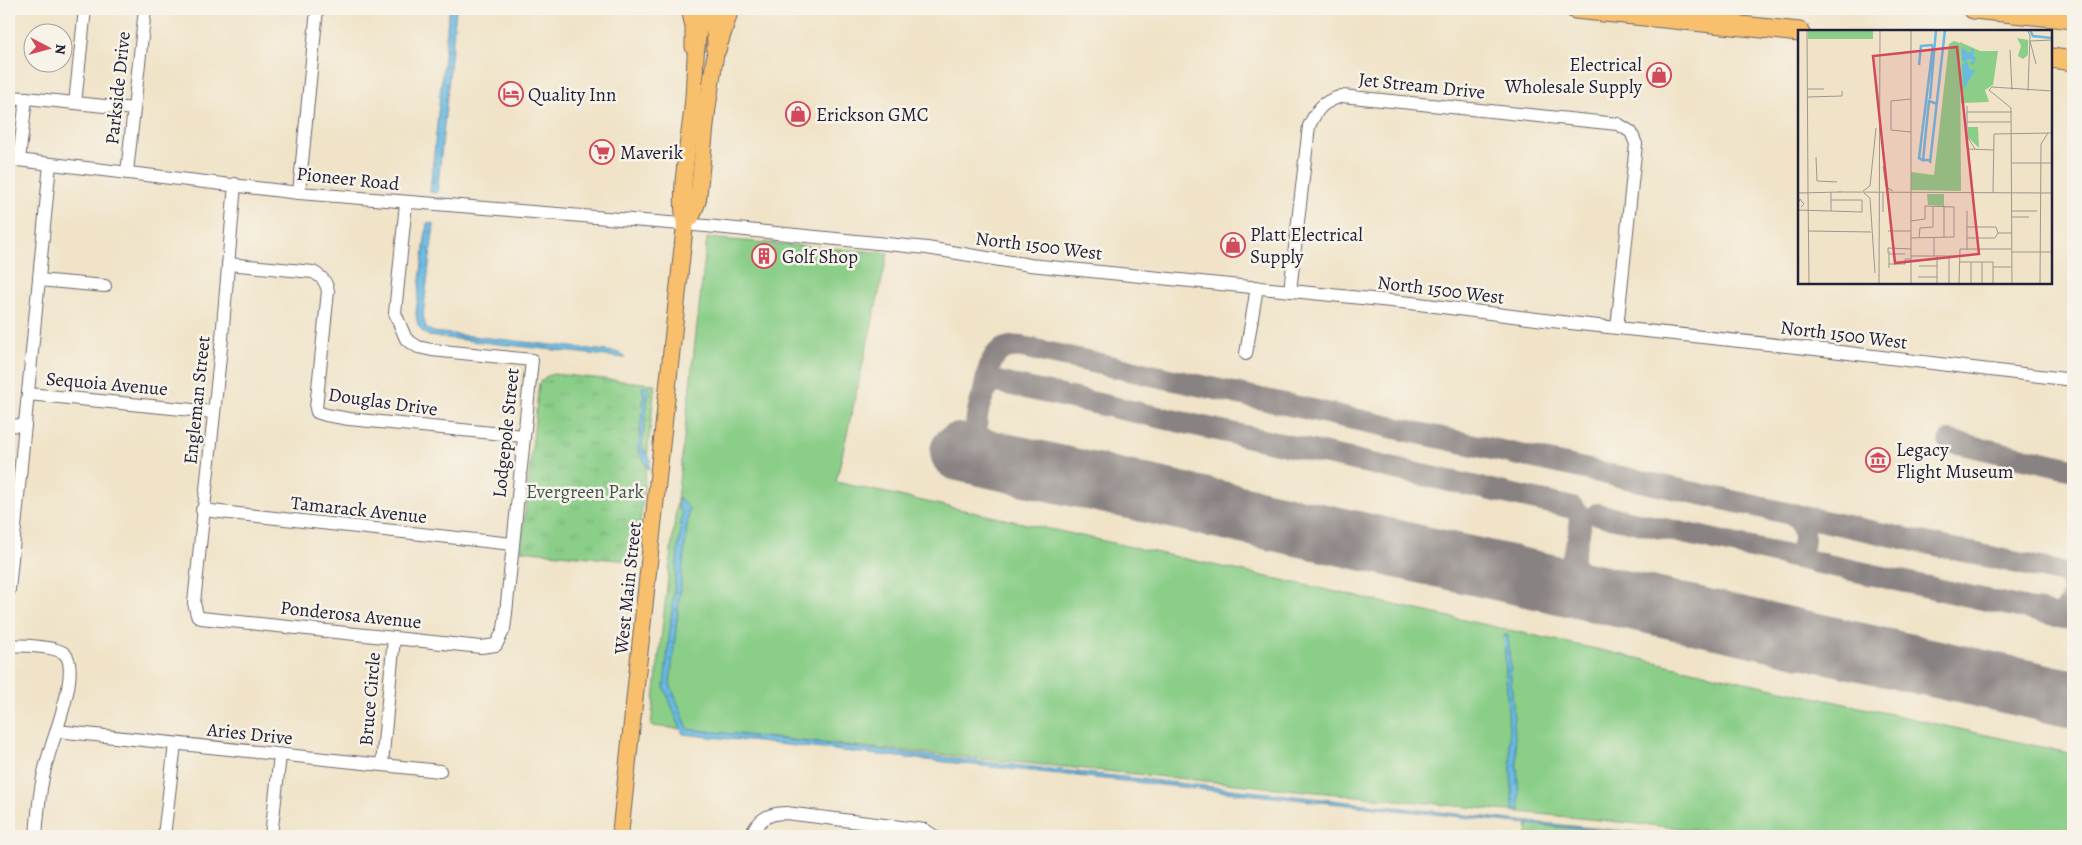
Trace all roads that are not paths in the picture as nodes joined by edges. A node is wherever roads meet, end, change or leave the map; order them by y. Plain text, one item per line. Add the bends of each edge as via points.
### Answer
1 (85, 9) edge
2 (145, 9) edge
3 (317, 9) edge
4 (691, 9) edge
5 (705, 9) edge
6 (713, 9) edge
7 (728, 9) edge
8 (1575, 9) edge
9 (1973, 9) edge
10 (2073, 19) edge
11 (1798, 32) edge
12 (695, 47) junction
13 (716, 50) junction
14 (2052, 58) edge
15 (2073, 61) edge
16 (9, 97) edge
17 (26, 98) junction
18 (75, 103) junction
19 (134, 109) junction
20 (14, 160) edge
21 (50, 164) junction
22 (127, 172) junction
23 (235, 184) junction
24 (300, 193) junction
25 (406, 203) junction
26 (685, 224) junction
27 (228, 264) junction
28 (39, 280) junction
29 (105, 286) dead end
30 (1257, 287) junction
31 (1290, 291) junction
32 (1617, 328) junction
33 (1246, 354) dead end
34 (2073, 380) edge
35 (28, 394) junction
36 (213, 412) junction
37 (9, 424) edge
38 (25, 426) junction
39 (524, 436) junction
40 (202, 510) junction
41 (11, 538) edge
42 (512, 544) junction
43 (9, 590) edge
44 (201, 618) joint
45 (394, 638) junction
46 (9, 646) edge
47 (500, 649) joint
48 (57, 731) junction
49 (175, 744) junction
50 (280, 755) junction
51 (382, 764) junction
52 (440, 770) dead end
53 (36, 836) edge
54 (164, 836) edge
55 (271, 836) edge
56 (620, 836) edge
57 (750, 836) edge
58 (934, 836) edge

1 - 18 street
2 - 19 street, Parkside Drive
3 - 24 street
4 - 12 highway
5 - 12 main road, West Main Street
6 - 13 main road, West Main Street
7 - 13 highway
8 - 11 highway
9 - 10 highway
12 - 26 main road, West Main Street via 693,104 682,204
13 - 26 main road, West Main Street via 698,200
14 - 15 highway
16 - 17 street
17 - 18 street
17 - 20 street
18 - 19 street
19 - 22 street, Parkside Drive
20 - 21 street, Pioneer Road
21 - 22 street, Pioneer Road
21 - 28 street
22 - 23 street, Pioneer Road
23 - 24 street, Pioneer Road
23 - 27 street, Engleman Street
24 - 25 street, Pioneer Road
25 - 26 street, Pioneer Road
25 - 39 street, Lodgepole Street via 396,313 406,340 432,350 532,360
26 - 30 street, North 1500 West via 919,247 1030,265
26 - 56 main road, West Main Street
27 - 36 street, Engleman Street
27 - 39 street, Douglas Drive via 313,272 322,277 328,291 317,412 349,419
28 - 29 street
28 - 35 street
30 - 31 street, North 1500 West
30 - 33 street
31 - 32 street, North 1500 West
31 - 32 street, Jet Stream Drive via 1309,126 1326,100 1342,96 1618,124 1631,132 1636,144
32 - 34 street, North 1500 West
35 - 36 street, Sequoia Avenue
35 - 38 street
36 - 40 street, Engleman Street
37 - 38 street
38 - 41 street
39 - 42 street, Lodgepole Street
40 - 42 street, Tamarack Avenue
40 - 44 street, Engleman Street via 194,603
41 - 43 street
42 - 47 street, Lodgepole Street
44 - 45 street, Ponderosa Avenue
45 - 47 street, Ponderosa Avenue
45 - 51 street, Bruce Circle
46 - 48 street via 59,650 65,654 70,673
48 - 49 street, Aries Drive
48 - 53 street via 47,760
49 - 50 street, Aries Drive
49 - 54 street
50 - 51 street, Aries Drive
50 - 55 street
51 - 52 street, Aries Drive
57 - 58 street via 763,818 786,813 925,830

